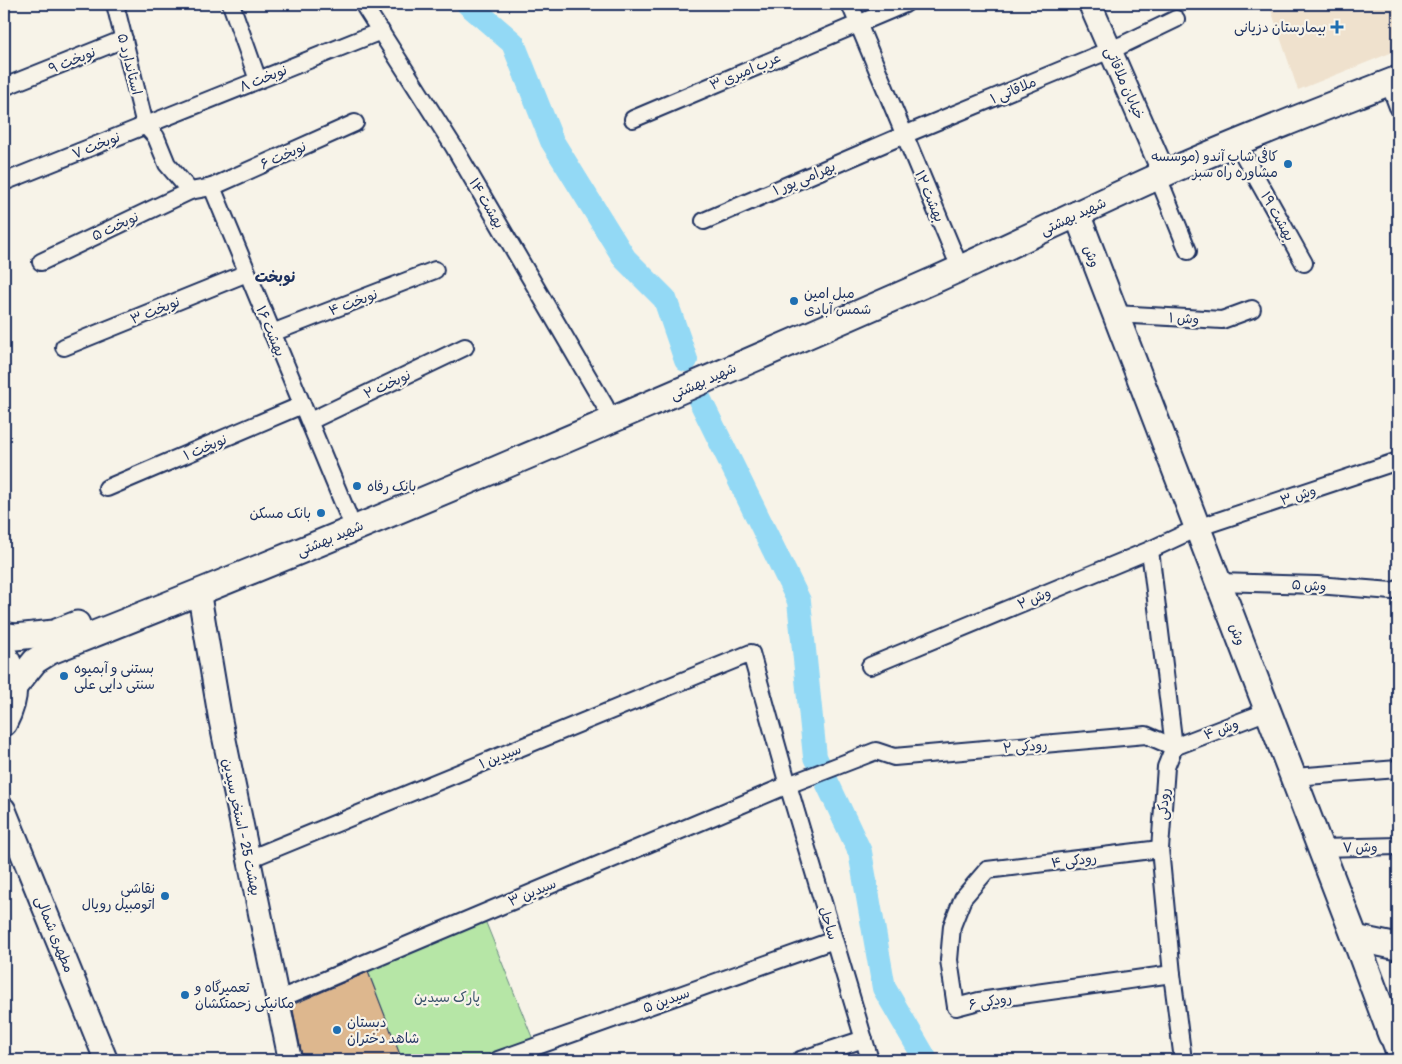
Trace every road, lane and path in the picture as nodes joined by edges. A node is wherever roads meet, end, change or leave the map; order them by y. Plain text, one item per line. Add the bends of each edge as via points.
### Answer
1 (115, 4) edge
2 (231, 4) edge
3 (363, 4) edge
4 (850, 4) edge
5 (905, 4) edge
6 (1090, 4) edge
7 (1104, 4) edge
8 (1176, 19) dead end
9 (858, 23) junction
10 (381, 31) junction
11 (124, 39) junction
12 (1116, 47) junction
13 (1395, 76) edge
14 (258, 80) junction
15 (4, 87) edge
16 (1398, 107) edge
17 (633, 119) dead end
18 (355, 123) dead end
19 (145, 125) junction
20 (904, 135) junction
21 (1237, 143) junction
22 (1165, 168) junction
23 (4, 182) edge
24 (212, 187) junction
25 (190, 191) junction
26 (1076, 214) junction
27 (704, 221) dead end
28 (1188, 252) dead end
29 (955, 256) junction
30 (41, 262) dead end
31 (1304, 262) dead end
32 (435, 270) dead end
33 (247, 273) junction
34 (1252, 309) dead end
35 (1115, 314) junction
36 (272, 333) junction
37 (64, 347) dead end
38 (465, 347) dead end
39 (302, 405) junction
40 (604, 406) junction
41 (310, 420) junction
42 (1398, 461) edge
43 (107, 488) dead end
44 (348, 515) junction
45 (1197, 528) junction
46 (1150, 550) junction
47 (1218, 582) junction
48 (1398, 589) edge
49 (199, 593) junction
50 (4, 635) edge
51 (751, 653) joint
52 (4, 654) edge
53 (870, 666) dead end
54 (14, 687) junction
55 (1268, 711) junction
56 (4, 723) edge
57 (1174, 746) junction
58 (876, 751) joint
59 (1398, 769) edge
60 (1294, 777) junction
61 (788, 785) junction
62 (4, 809) edge
63 (1398, 846) edge
64 (1321, 848) junction
65 (1160, 849) junction
66 (249, 859) junction
67 (987, 870) joint
68 (1356, 938) junction
69 (834, 940) junction
70 (1398, 947) edge
71 (1172, 974) junction
72 (276, 1000) junction
73 (1398, 1003) edge
74 (864, 1039) junction
75 (1395, 1045) edge
76 (106, 1060) edge
77 (290, 1060) edge
78 (498, 1060) edge
79 (800, 1060) edge
80 (870, 1060) edge
81 (1183, 1060) edge

1 - 11 street, ۵ استاندارد
2 - 14 street
3 - 10 street, بهشت ۱۴
4 - 9 street, ۱۲ بهشت
5 - 9 street, ۳ عرب امیری
6 - 12 main road, خیابان ملاقاتی
7 - 12 main road, خیابان ملاقاتی
8 - 12 street, ملاقاتی ۱
9 - 17 street, ۳ عرب امیری
9 - 20 street, ۱۲ بهشت
10 - 14 street, ۸ نوبخت
10 - 40 street, بهشت ۱۴ via 454,147
11 - 15 street, ۹ نوبخت
11 - 19 street, ۵ استاندارد
12 - 20 street, ملاقاتی ۱
12 - 22 main road, خیابان ملاقاتی
13 - 16 street
13 - 21 main road, شهید بهشتی
13 - 22 main road, شهید بهشتی via 1282,111
14 - 19 street, ۸ نوبخت
18 - 24 street, نوبخت ۶
19 - 23 street, ۷ نوبخت
19 - 25 street via 156,137 167,164
20 - 27 street, ۱ بهرامی پور
20 - 29 street, ۱۲ بهشت
21 - 22 main road, شهید بهشتی
21 - 31 street, بهشت ۱۹
22 - 26 main road, شهید بهشتی
22 - 28 street
22 - 29 main road, شهید بهشتی
24 - 25 street
24 - 33 street, ۱۶ بهشت
25 - 30 street, ۵ نوبخت
26 - 35 main road, وش
26 - 49 main road, شهید بهشتی via 936,279 610,421
29 - 40 main road, شهید بهشتی
32 - 36 street, ۴ نوبخت
33 - 36 street, ۱۶ بهشت
33 - 37 street, ۳ نوبخت
34 - 35 street, وش ۱ via 1222,320
35 - 45 main road, وش
36 - 39 street, ۱۶ بهشت
38 - 41 street, ۲ نوبخت
39 - 41 street, ۱۶ بهشت
39 - 43 street, ۱ نوبخت
40 - 44 main road, شهید بهشتی
41 - 44 street, ۱۶ بهشت
42 - 45 street, وش ۳
44 - 50 main road, شهید بهشتی via 54,634
45 - 46 street, وش ۲
45 - 47 main road, وش
46 - 53 street, وش ۲
46 - 57 street, رودکی
47 - 48 street, وش ۵
47 - 55 main road, وش
49 - 54 main road, شهید بهشتی via 51,651 35,661
49 - 66 main road, بهشت 25 - استخر سیدین
51 - 61 street, ساحل
51 - 66 street, سیدین ۱
52 - 54 main road
54 - 56 main road via 10,712
55 - 57 street, وش ۴
55 - 60 main road, وش
57 - 58 street, رودکی ۲ via 1146,735 894,757
57 - 65 street, رودکی via 1166,767
58 - 61 street, سیدین ۳
59 - 60 street
60 - 64 main road, وش
61 - 69 street, ساحل
61 - 72 street, سیدین ۳
62 - 76 main road, مطهری شمالی
63 - 64 street, وش ۷
64 - 68 main road, وش
65 - 67 street, رودکی ۴
65 - 71 street, رودکی
66 - 72 main road, بهشت 25 - استخر سیدین
67 - 71 street, رودکی ۶ via 963,898 952,926 949,960 956,1007
68 - 70 main road
68 - 75 main road, وش
69 - 74 street, ساحل
69 - 78 street, سیدین ۵
71 - 81 street, رودکی
72 - 77 main road, بهشت 25 - استخر سیدین
73 - 75 main road
74 - 79 street
74 - 80 street, ساحل

